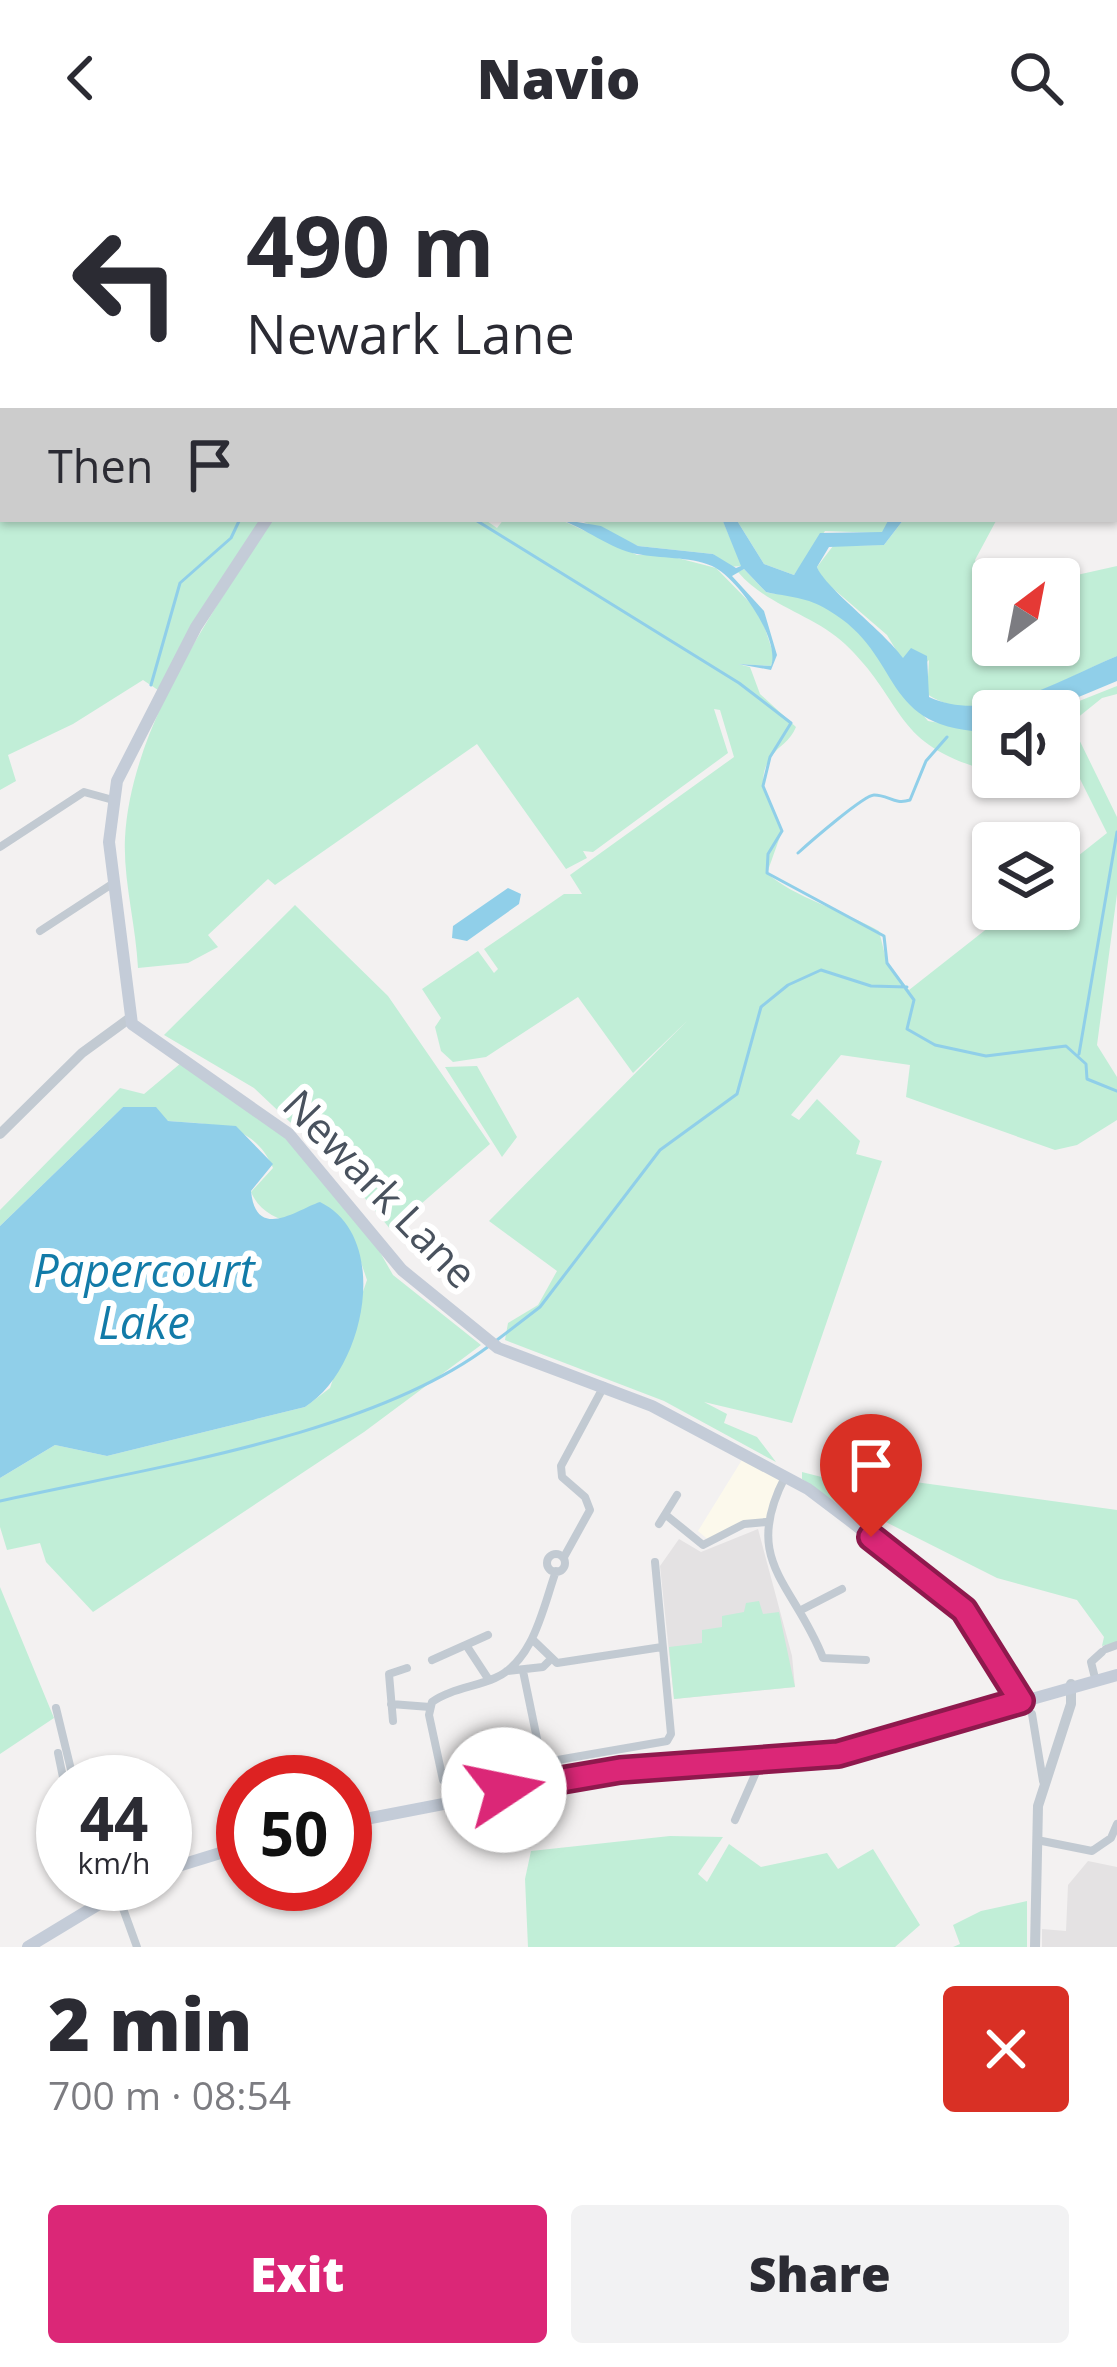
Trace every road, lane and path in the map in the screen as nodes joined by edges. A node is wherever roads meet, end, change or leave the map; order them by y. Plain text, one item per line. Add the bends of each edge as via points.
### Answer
1 (265, 522) edge
2 (113, 800) junction
3 (0, 847) edge
4 (114, 884) junction
5 (40, 931) dead end
6 (130, 1018) junction
7 (0, 1134) edge
8 (604, 1386) junction
9 (785, 1477) junction
10 (677, 1495) dead end
11 (666, 1515) junction
12 (766, 1522) junction
13 (659, 1524) dead end
14 (564, 1557) junction
15 (655, 1562) dead end
16 (556, 1571) junction
17 (842, 1589) dead end
18 (803, 1609) junction
19 (488, 1635) dead end
20 (532, 1639) junction
21 (1117, 1645) edge
22 (662, 1647) junction
23 (468, 1648) junction
24 (431, 1660) dead end
25 (550, 1660) junction
26 (866, 1660) dead end
27 (407, 1668) dead end
28 (507, 1671) junction
29 (524, 1671) junction
30 (1117, 1675) edge
31 (1095, 1678) junction
32 (489, 1680) junction
33 (1071, 1684) junction
34 (1021, 1701) junction
35 (392, 1704) junction
36 (430, 1707) junction
37 (56, 1708) dead end
38 (1032, 1714) dead end
39 (393, 1721) dead end
40 (1040, 1735) junction
41 (1056, 1740) junction
42 (67, 1755) edge
43 (761, 1761) junction
44 (542, 1763) junction
45 (1043, 1781) junction
46 (372, 1818) edge
47 (735, 1820) dead end
48 (1116, 1828) edge
49 (1035, 1840) junction
50 (84, 1911) edge
51 (118, 1911) edge
52 (28, 1947) edge
53 (137, 1947) edge
54 (1035, 1947) edge

1 - 2 main road via 133,743
2 - 3 street via 84,792
2 - 4 main road
4 - 5 street
4 - 6 main road
6 - 7 street
6 - 8 main road, Newark Lane via 290,1134 402,1270 483,1338
8 - 9 main road, Newark Lane
8 - 14 street via 560,1466 590,1510
9 - 12 street
9 - 34 main road, Newark Lane via 962,1607
10 - 11 street
11 - 12 street via 703,1546
11 - 13 street
12 - 18 street via 783,1586
14 - 16 street
14 - 16 street via 549,1558
15 - 22 street
16 - 20 street
17 - 18 street
18 - 26 street via 823,1658
19 - 23 street
20 - 25 street
20 - 28 street
21 - 31 street via 1091,1663
22 - 25 street
22 - 44 street via 671,1734 665,1742
23 - 24 street
23 - 32 street
25 - 29 street
27 - 35 street via 389,1674
28 - 29 street
28 - 32 street
29 - 44 street
30 - 31 main road
31 - 33 main road
32 - 36 street
33 - 34 main road
33 - 41 street
34 - 43 main road via 859,1749
35 - 36 street
35 - 39 street
36 - 44 street via 445,1780
37 - 42 street
38 - 40 street
40 - 41 street
40 - 45 street
41 - 45 street
43 - 46 main road via 620,1770
43 - 47 street
45 - 49 street
48 - 49 street via 1092,1851
49 - 54 street
50 - 52 main road
51 - 53 street

